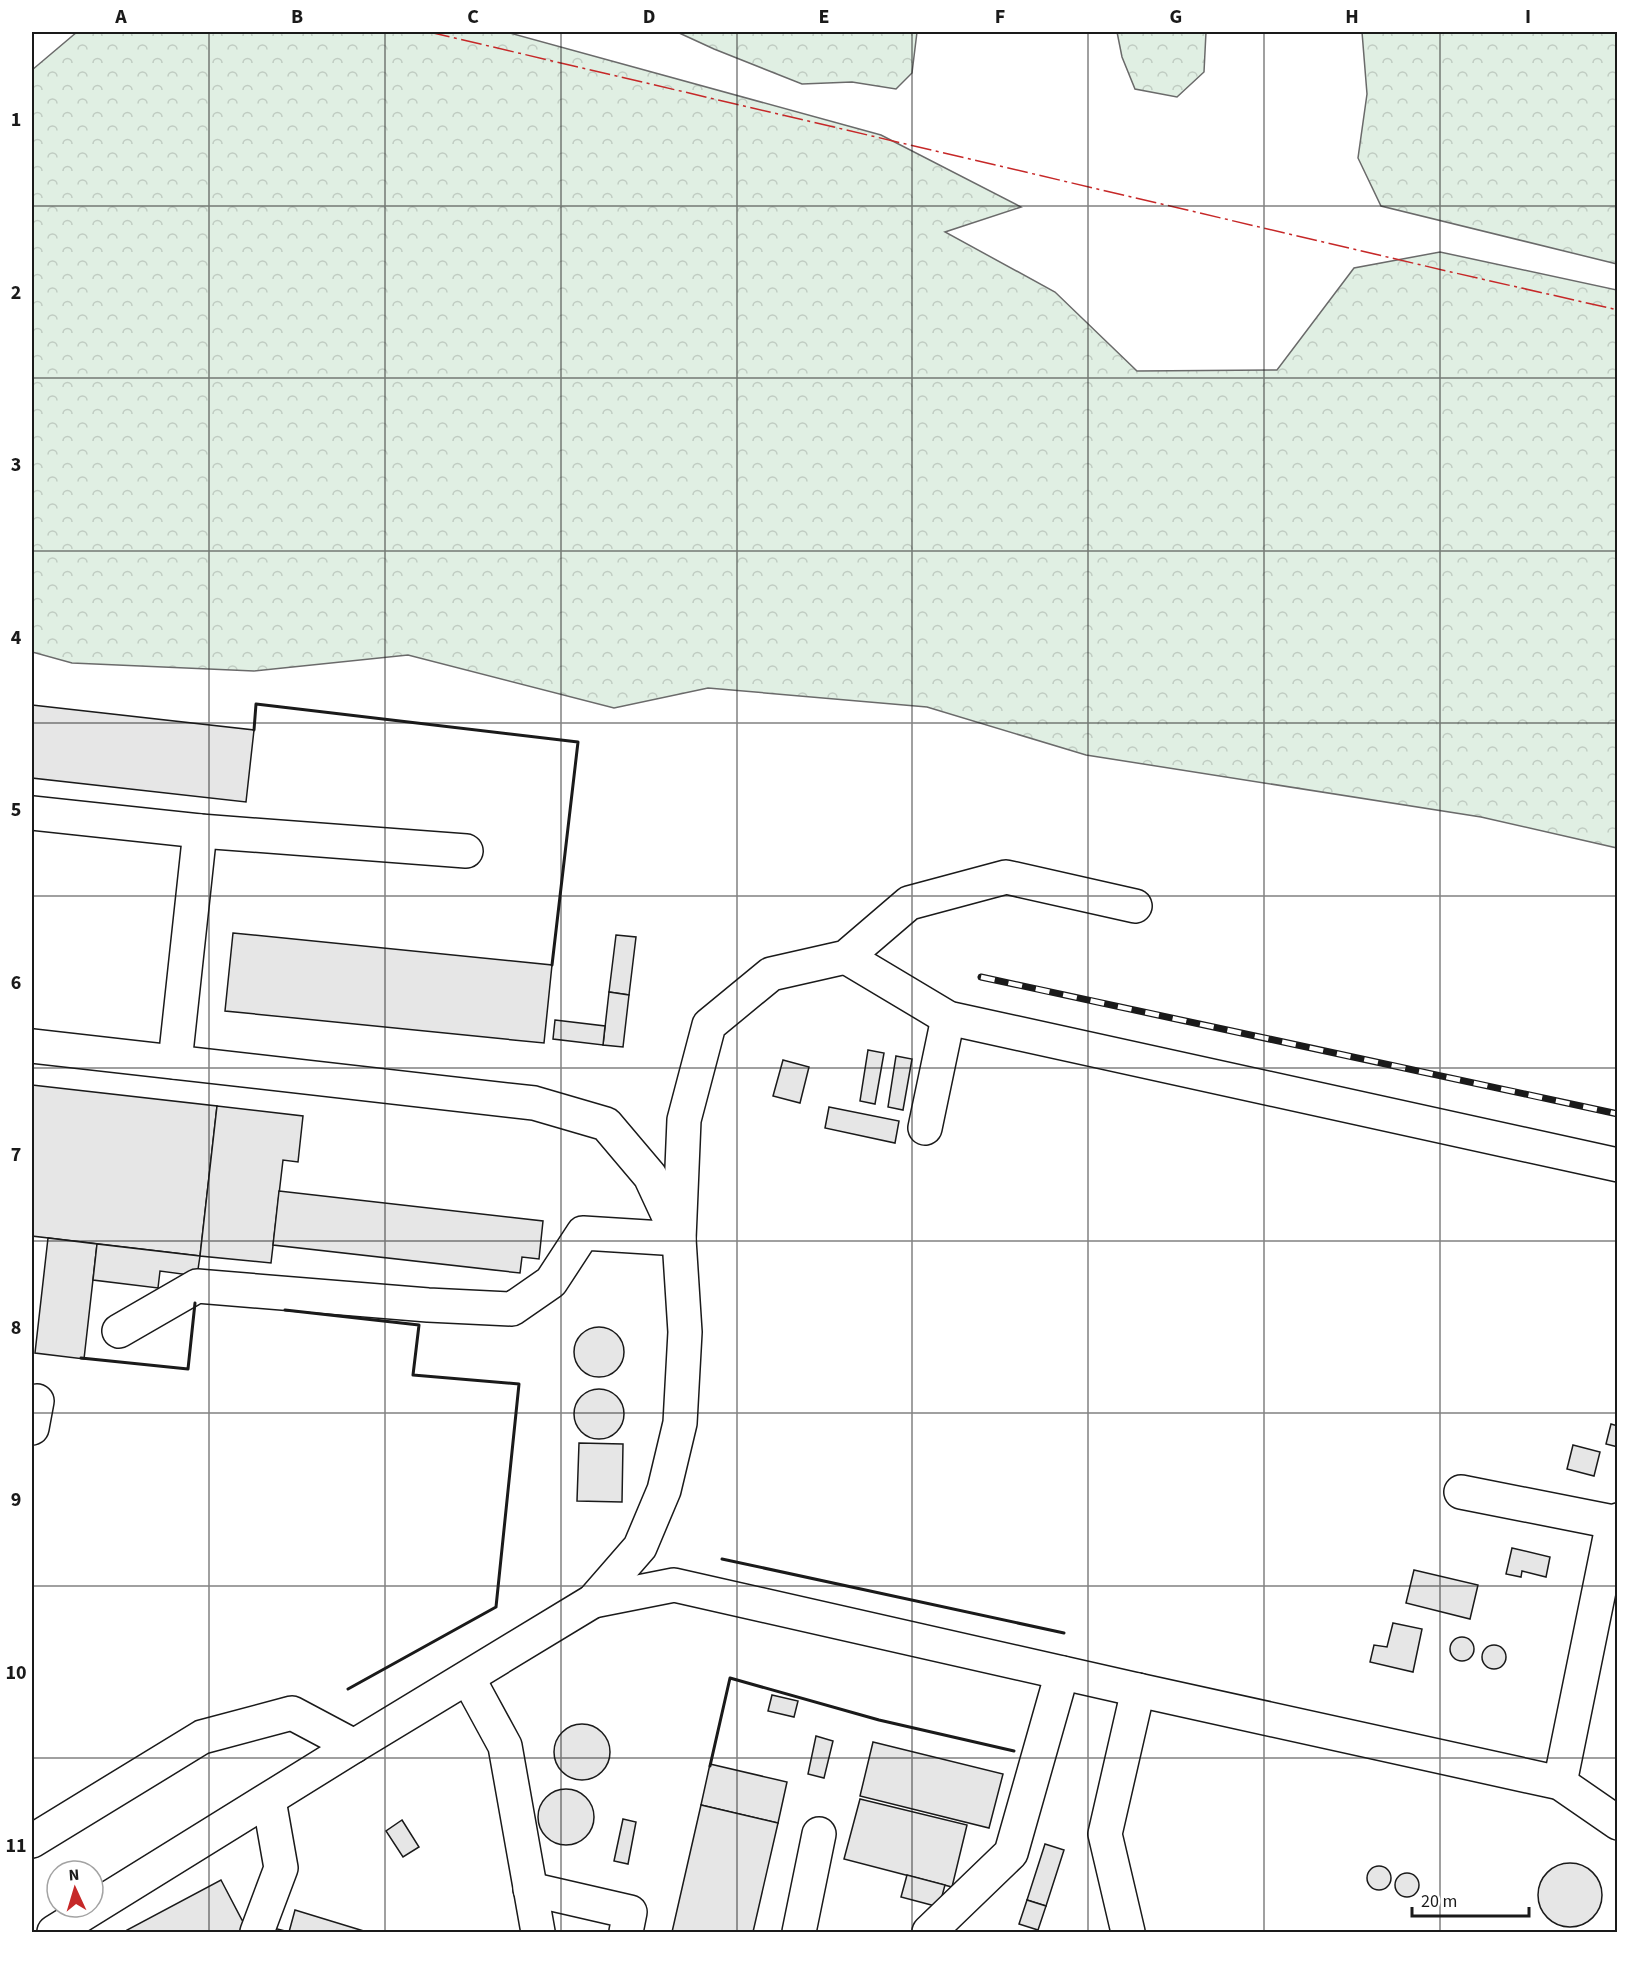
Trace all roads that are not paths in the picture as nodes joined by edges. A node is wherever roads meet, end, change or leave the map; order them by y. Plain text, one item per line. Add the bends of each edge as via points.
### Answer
1 (32, 813) edge
2 (200, 831) junction
3 (466, 851) dead end
4 (1135, 906) dead end
5 (846, 957) junction
6 (948, 1018) junction
7 (32, 1046) edge
8 (175, 1062) junction
9 (925, 1128) dead end
10 (1617, 1165) edge
11 (679, 1239) junction
12 (119, 1331) dead end
13 (1461, 1492) dead end
14 (1615, 1521) edge
15 (594, 1601) junction
16 (1062, 1673) junction
17 (468, 1678) junction
18 (1138, 1690) junction
19 (354, 1746) junction
20 (1560, 1783) junction
21 (269, 1800) junction
22 (1617, 1823) edge
23 (819, 1834) dead end
24 (32, 1841) edge
25 (530, 1889) junction
26 (54, 1932) edge
27 (257, 1932) edge
28 (538, 1932) edge
29 (626, 1932) edge
30 (799, 1932) edge
31 (929, 1932) edge
32 (1128, 1932) edge

1 - 2 lane
2 - 3 lane
2 - 8 lane
4 - 5 lane via 1006,877 909,903
5 - 6 lane
5 - 11 lane via 771,974 710,1025 684,1120
6 - 9 lane
6 - 10 lane
7 - 8 lane
8 - 11 lane via 534,1103 606,1124 650,1176
11 - 12 lane via 583,1233 551,1282 512,1309 197,1286
11 - 15 lane via 685,1332 680,1423 664,1490 640,1547
13 - 14 lane
14 - 20 lane
15 - 16 lane via 674,1585
15 - 17 lane
16 - 18 lane
16 - 31 lane via 1011,1853
17 - 19 lane
17 - 25 lane via 505,1746
18 - 20 lane
18 - 32 lane via 1105,1834
19 - 21 lane
19 - 24 lane via 292,1713 202,1737
20 - 22 lane
21 - 26 lane
21 - 27 lane via 281,1868
23 - 30 lane
25 - 28 lane
25 - 29 lane via 630,1912

